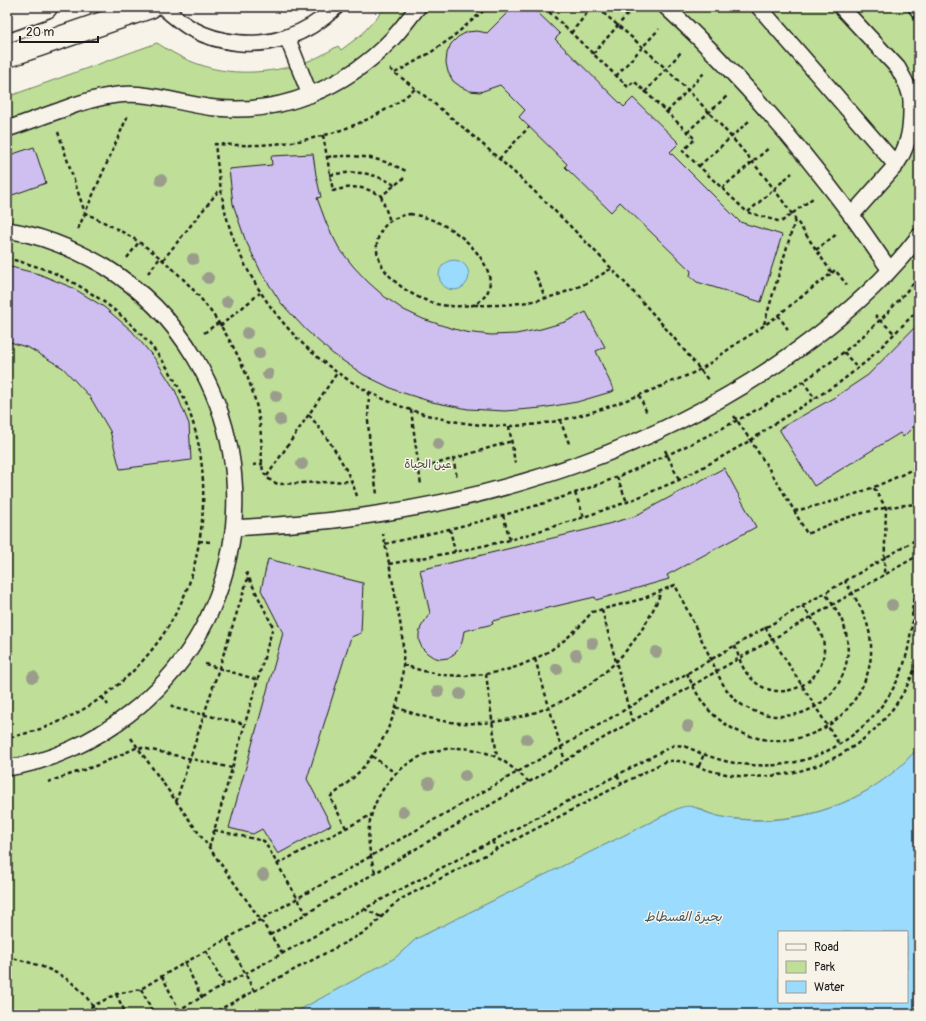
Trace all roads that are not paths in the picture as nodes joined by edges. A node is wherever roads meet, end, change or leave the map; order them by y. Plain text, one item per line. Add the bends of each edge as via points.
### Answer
1 (46, 7) edge
2 (150, 7) edge
3 (163, 7) edge
4 (336, 7) edge
5 (418, 7) edge
6 (759, 7) edge
7 (841, 7) edge
8 (916, 7) edge
9 (670, 10) edge
10 (919, 11) edge
11 (7, 21) edge
12 (287, 37) junction
13 (7, 56) edge
14 (310, 95) junction
15 (7, 129) edge
16 (896, 166) junction
17 (853, 218) junction
18 (7, 230) edge
19 (919, 236) edge
20 (890, 270) junction
21 (234, 528) junction
22 (7, 768) edge

1 - 11 street
2 - 13 street
3 - 12 lane via 191,29 230,42 250,43
4 - 12 lane via 308,28
5 - 14 lane via 392,40 374,56 354,72
6 - 16 lane
7 - 16 lane via 898,68 910,91 910,135
8 - 10 lane
9 - 17 lane via 742,83 786,133
12 - 14 lane
14 - 15 lane via 265,107 241,109 194,106 156,96 117,95 79,103
16 - 17 lane
17 - 20 lane
18 - 21 lane via 43,238 69,248 116,273 150,301 176,330 202,368 222,416 233,467
19 - 20 lane
20 - 21 lane via 832,324 759,377 687,418 578,465 518,485 380,514 299,524
21 - 22 lane via 227,566 212,610 189,652 156,691 95,738 42,760

